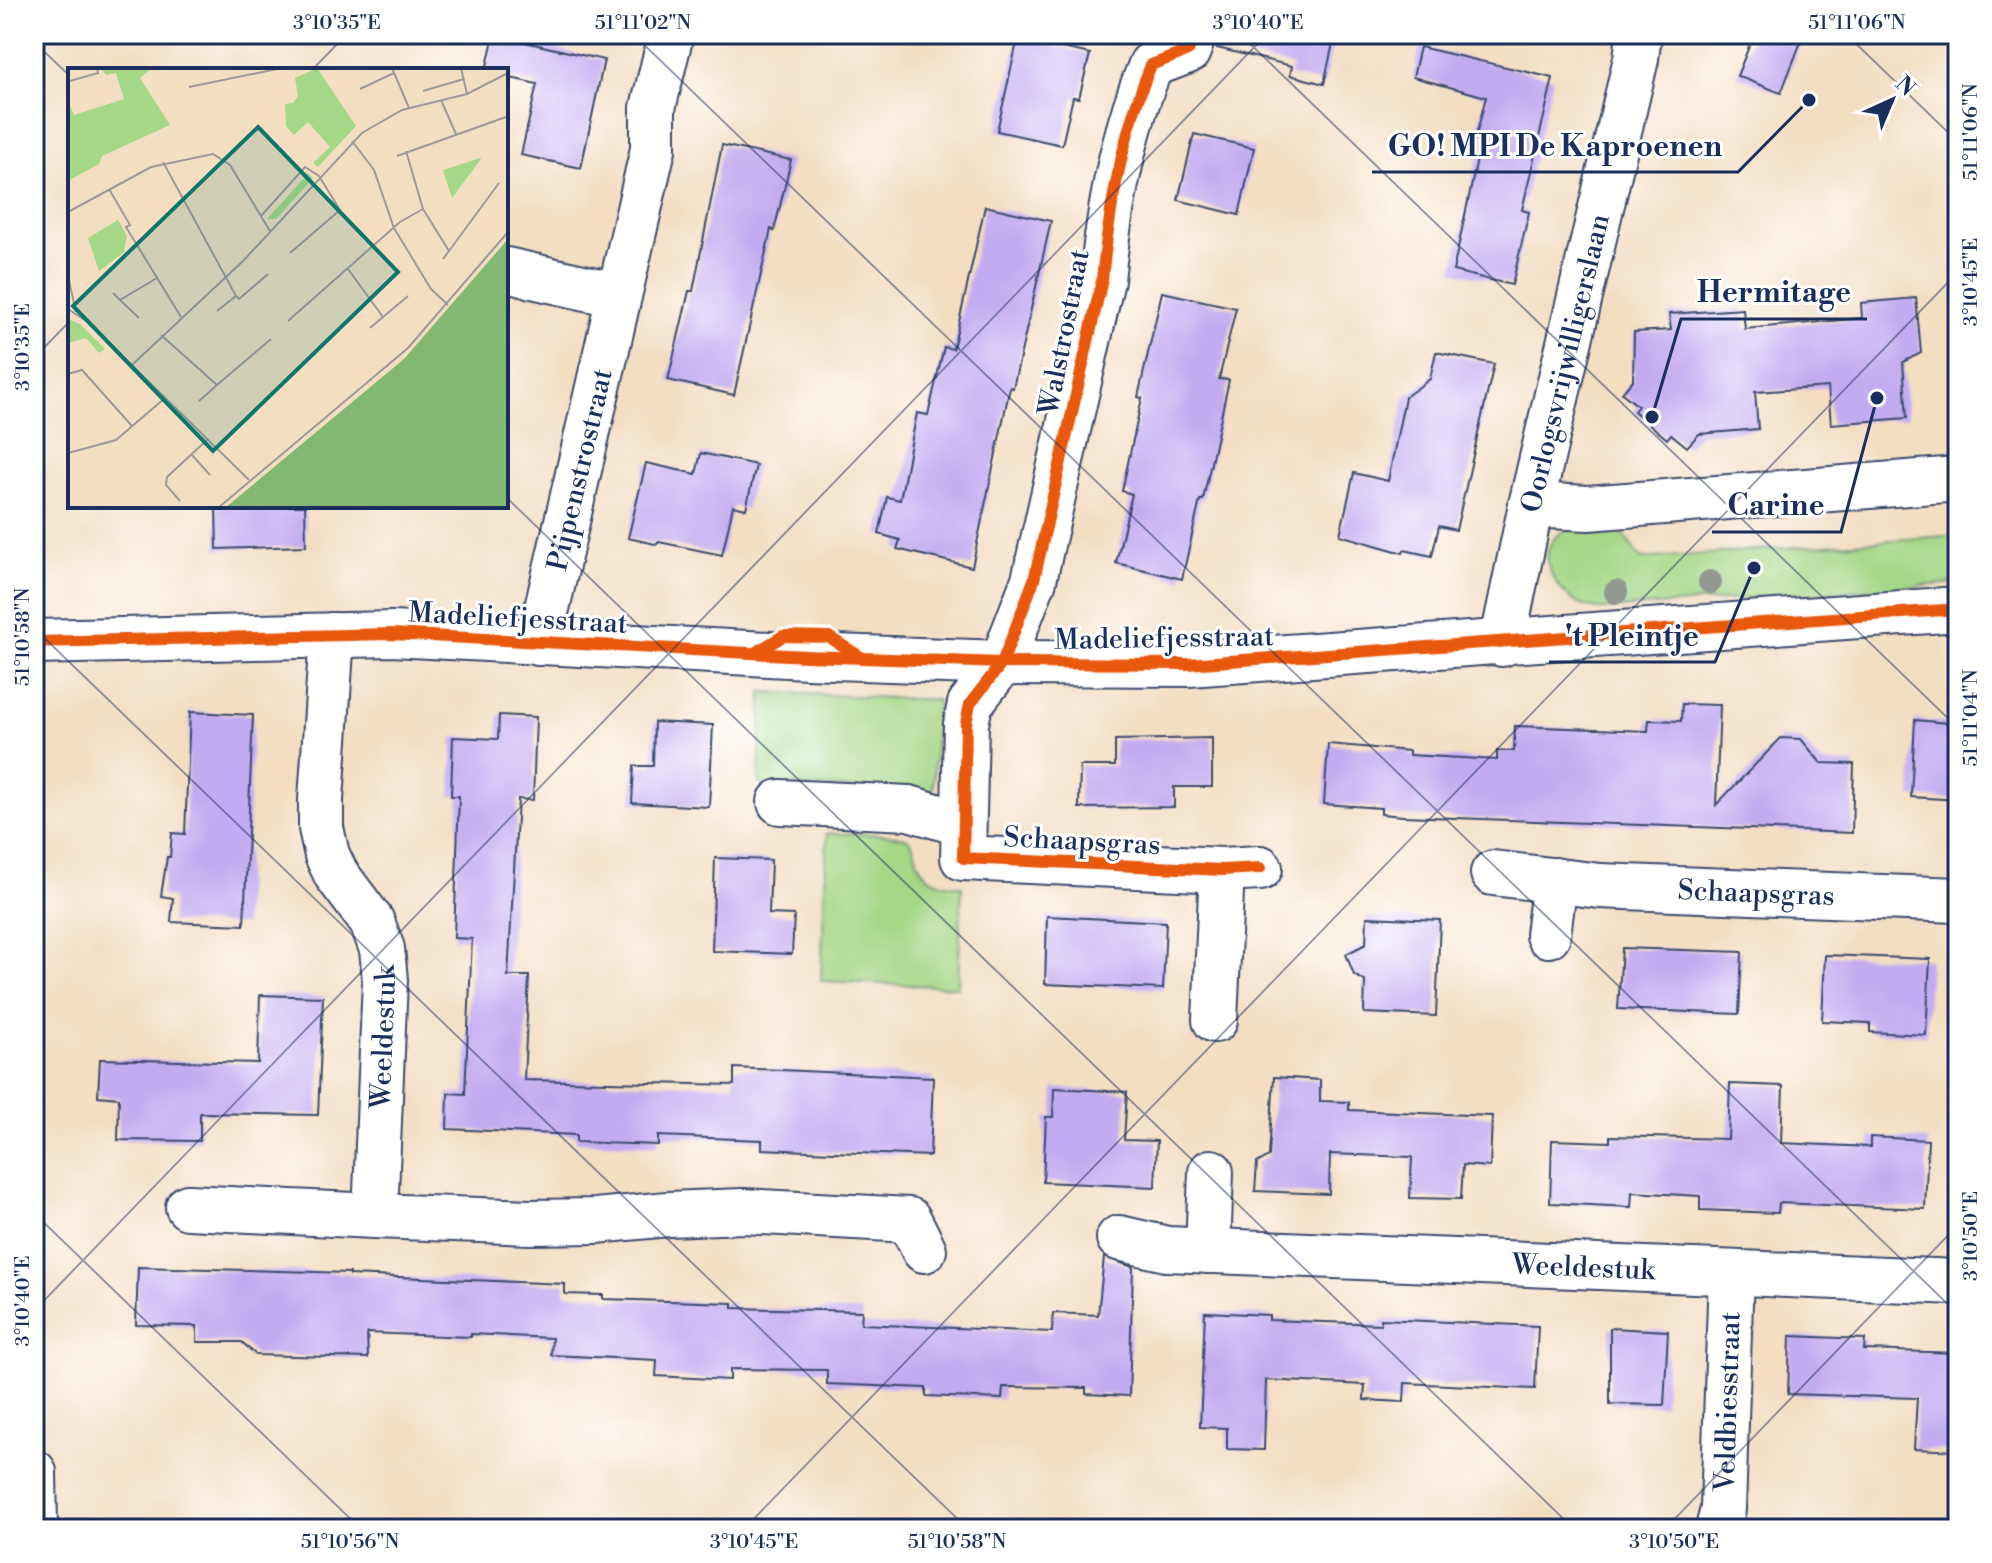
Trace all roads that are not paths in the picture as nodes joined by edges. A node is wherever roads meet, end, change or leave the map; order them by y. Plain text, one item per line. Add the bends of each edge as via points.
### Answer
1 (671, 34) edge
2 (1194, 34) edge
3 (1639, 34) edge
4 (508, 270) edge
5 (618, 295) junction
6 (1958, 479) edge
7 (1531, 505) junction
8 (1958, 609) edge
9 (332, 635) junction
10 (34, 642) edge
11 (539, 643) junction
12 (1502, 644) junction
13 (1002, 663) junction
14 (780, 802) dead end
15 (963, 824) junction
16 (1493, 873) dead end
17 (1555, 880) junction
18 (1958, 900) edge
19 (1548, 935) dead end
20 (1215, 1020) dead end
21 (1211, 1172) dead end
22 (188, 1207) dead end
23 (375, 1216) junction
24 (1119, 1238) dead end
25 (924, 1250) dead end
26 (1208, 1251) junction
27 (1731, 1273) junction
28 (1958, 1282) edge
29 (34, 1472) edge
30 (35, 1529) edge
31 (1718, 1529) edge

1 - 5 street, Pijpenstrostraat via 653,108 653,149
2 - 13 street, Walstrostraat via 1188,51 1151,65 1139,95 1034,580
3 - 7 street, Oorlogsvrijwilligerslaan
4 - 5 street
5 - 11 street, Pijpenstrostraat
6 - 7 street via 1588,508
7 - 12 street, Oorlogsvrijwilligerslaan
8 - 12 street, Madeliefjesstraat
9 - 10 street, Madeliefjesstraat
9 - 11 street, Madeliefjesstraat
9 - 23 street, Weeldestuk via 321,828 336,874 372,922 385,980
11 - 13 street, Madeliefjesstraat
12 - 13 street, Madeliefjesstraat via 1188,664
13 - 15 street, Schaapsgras via 970,704
14 - 15 street, Schaapsgras via 909,808
15 - 20 street, Schaapsgras via 963,858 1241,869
16 - 17 street, Schaapsgras
17 - 18 street, Schaapsgras
17 - 19 street
21 - 26 street
22 - 23 street
23 - 25 street via 569,1222 743,1211 909,1220
24 - 26 street, Weeldestuk
26 - 27 street, Weeldestuk
27 - 28 street, Weeldestuk
27 - 31 street, Veldbiesstraat
29 - 30 street

